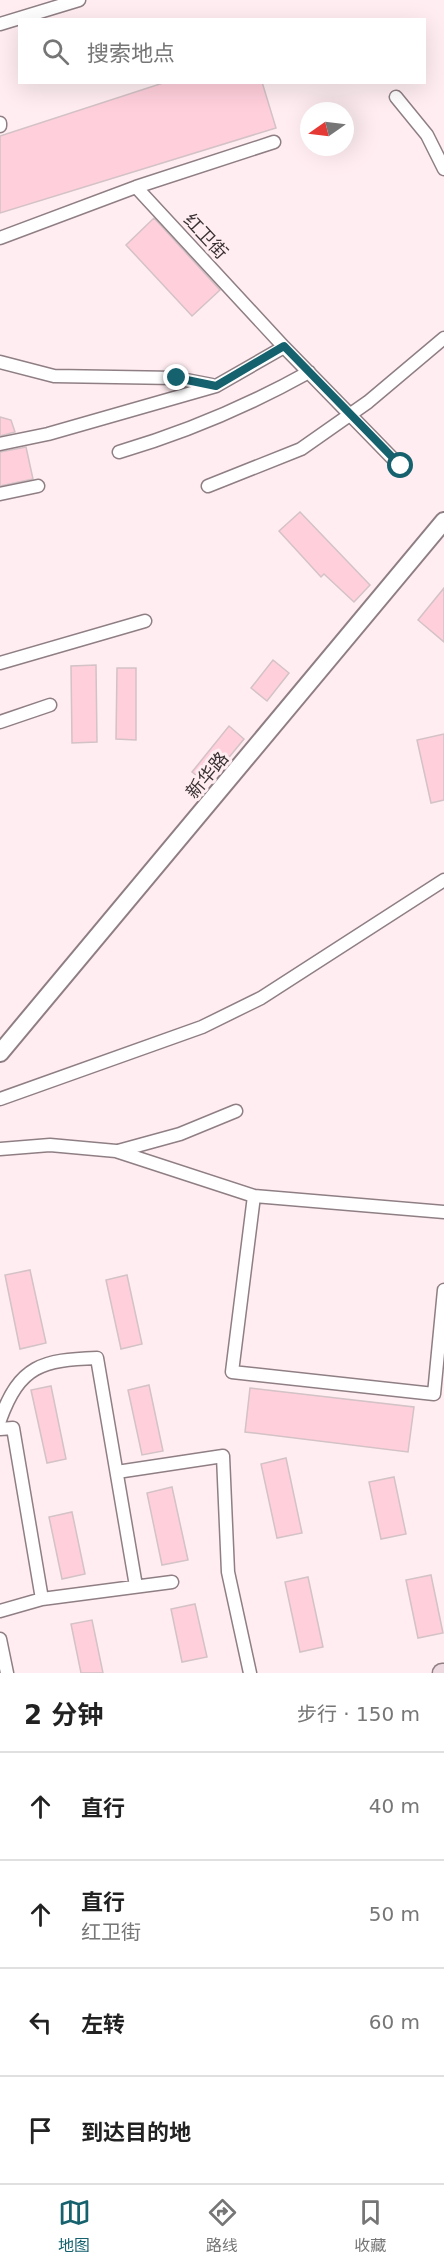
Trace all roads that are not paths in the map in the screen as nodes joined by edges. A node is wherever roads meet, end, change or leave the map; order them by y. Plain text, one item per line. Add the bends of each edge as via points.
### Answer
1 (79, 0) edge
2 (20, 18) edge
3 (18, 19) edge
4 (0, 24) edge
5 (396, 98) dead end
6 (274, 142) dead end
7 (444, 169) edge
8 (136, 187) junction
9 (0, 238) edge
10 (444, 338) edge
11 (284, 346) junction
12 (0, 362) edge
13 (309, 372) junction
14 (216, 386) junction
15 (350, 413) junction
16 (0, 444) edge
17 (119, 452) dead end
18 (401, 466) dead end
19 (38, 486) dead end
20 (208, 486) dead end
21 (0, 494) edge
22 (444, 521) edge
23 (145, 621) dead end
24 (0, 663) edge
25 (50, 705) dead end
26 (0, 722) edge
27 (444, 880) edge
28 (1, 1050) edge
29 (0, 1099) edge
30 (236, 1111) dead end
31 (0, 1149) edge
32 (116, 1151) junction
33 (254, 1196) junction
34 (444, 1212) edge
35 (444, 1290) edge
36 (0, 1420) edge
37 (0, 1429) edge
38 (117, 1472) junction
39 (172, 1582) dead end
40 (136, 1586) junction
41 (42, 1599) junction
42 (0, 1611) edge
43 (0, 1639) edge
44 (7, 1673) edge
45 (250, 1673) edge

1 - 2 street
3 - 4 street
5 - 7 street via 427,135
6 - 8 street
8 - 9 street
8 - 11 street, 红卫街
10 - 15 street
11 - 13 street, 红卫街
11 - 14 street
12 - 14 street via 54,376 177,378
13 - 15 street, 红卫街
13 - 17 street via 253,403 173,436
14 - 16 street
15 - 18 street, 红卫街
15 - 20 street via 301,449
19 - 21 street
22 - 28 street, 新华路
23 - 24 street
25 - 26 street
27 - 29 street via 261,998 202,1027
30 - 32 street via 180,1134
31 - 32 street via 50,1145
32 - 33 street
33 - 34 street
33 - 35 street via 232,1372 434,1394
36 - 38 street via 20,1378 43,1365 65,1359 97,1358
37 - 41 street via 13,1428
38 - 40 street
38 - 45 street via 223,1456 228,1572
39 - 40 street
40 - 41 street
41 - 42 street
43 - 44 street

